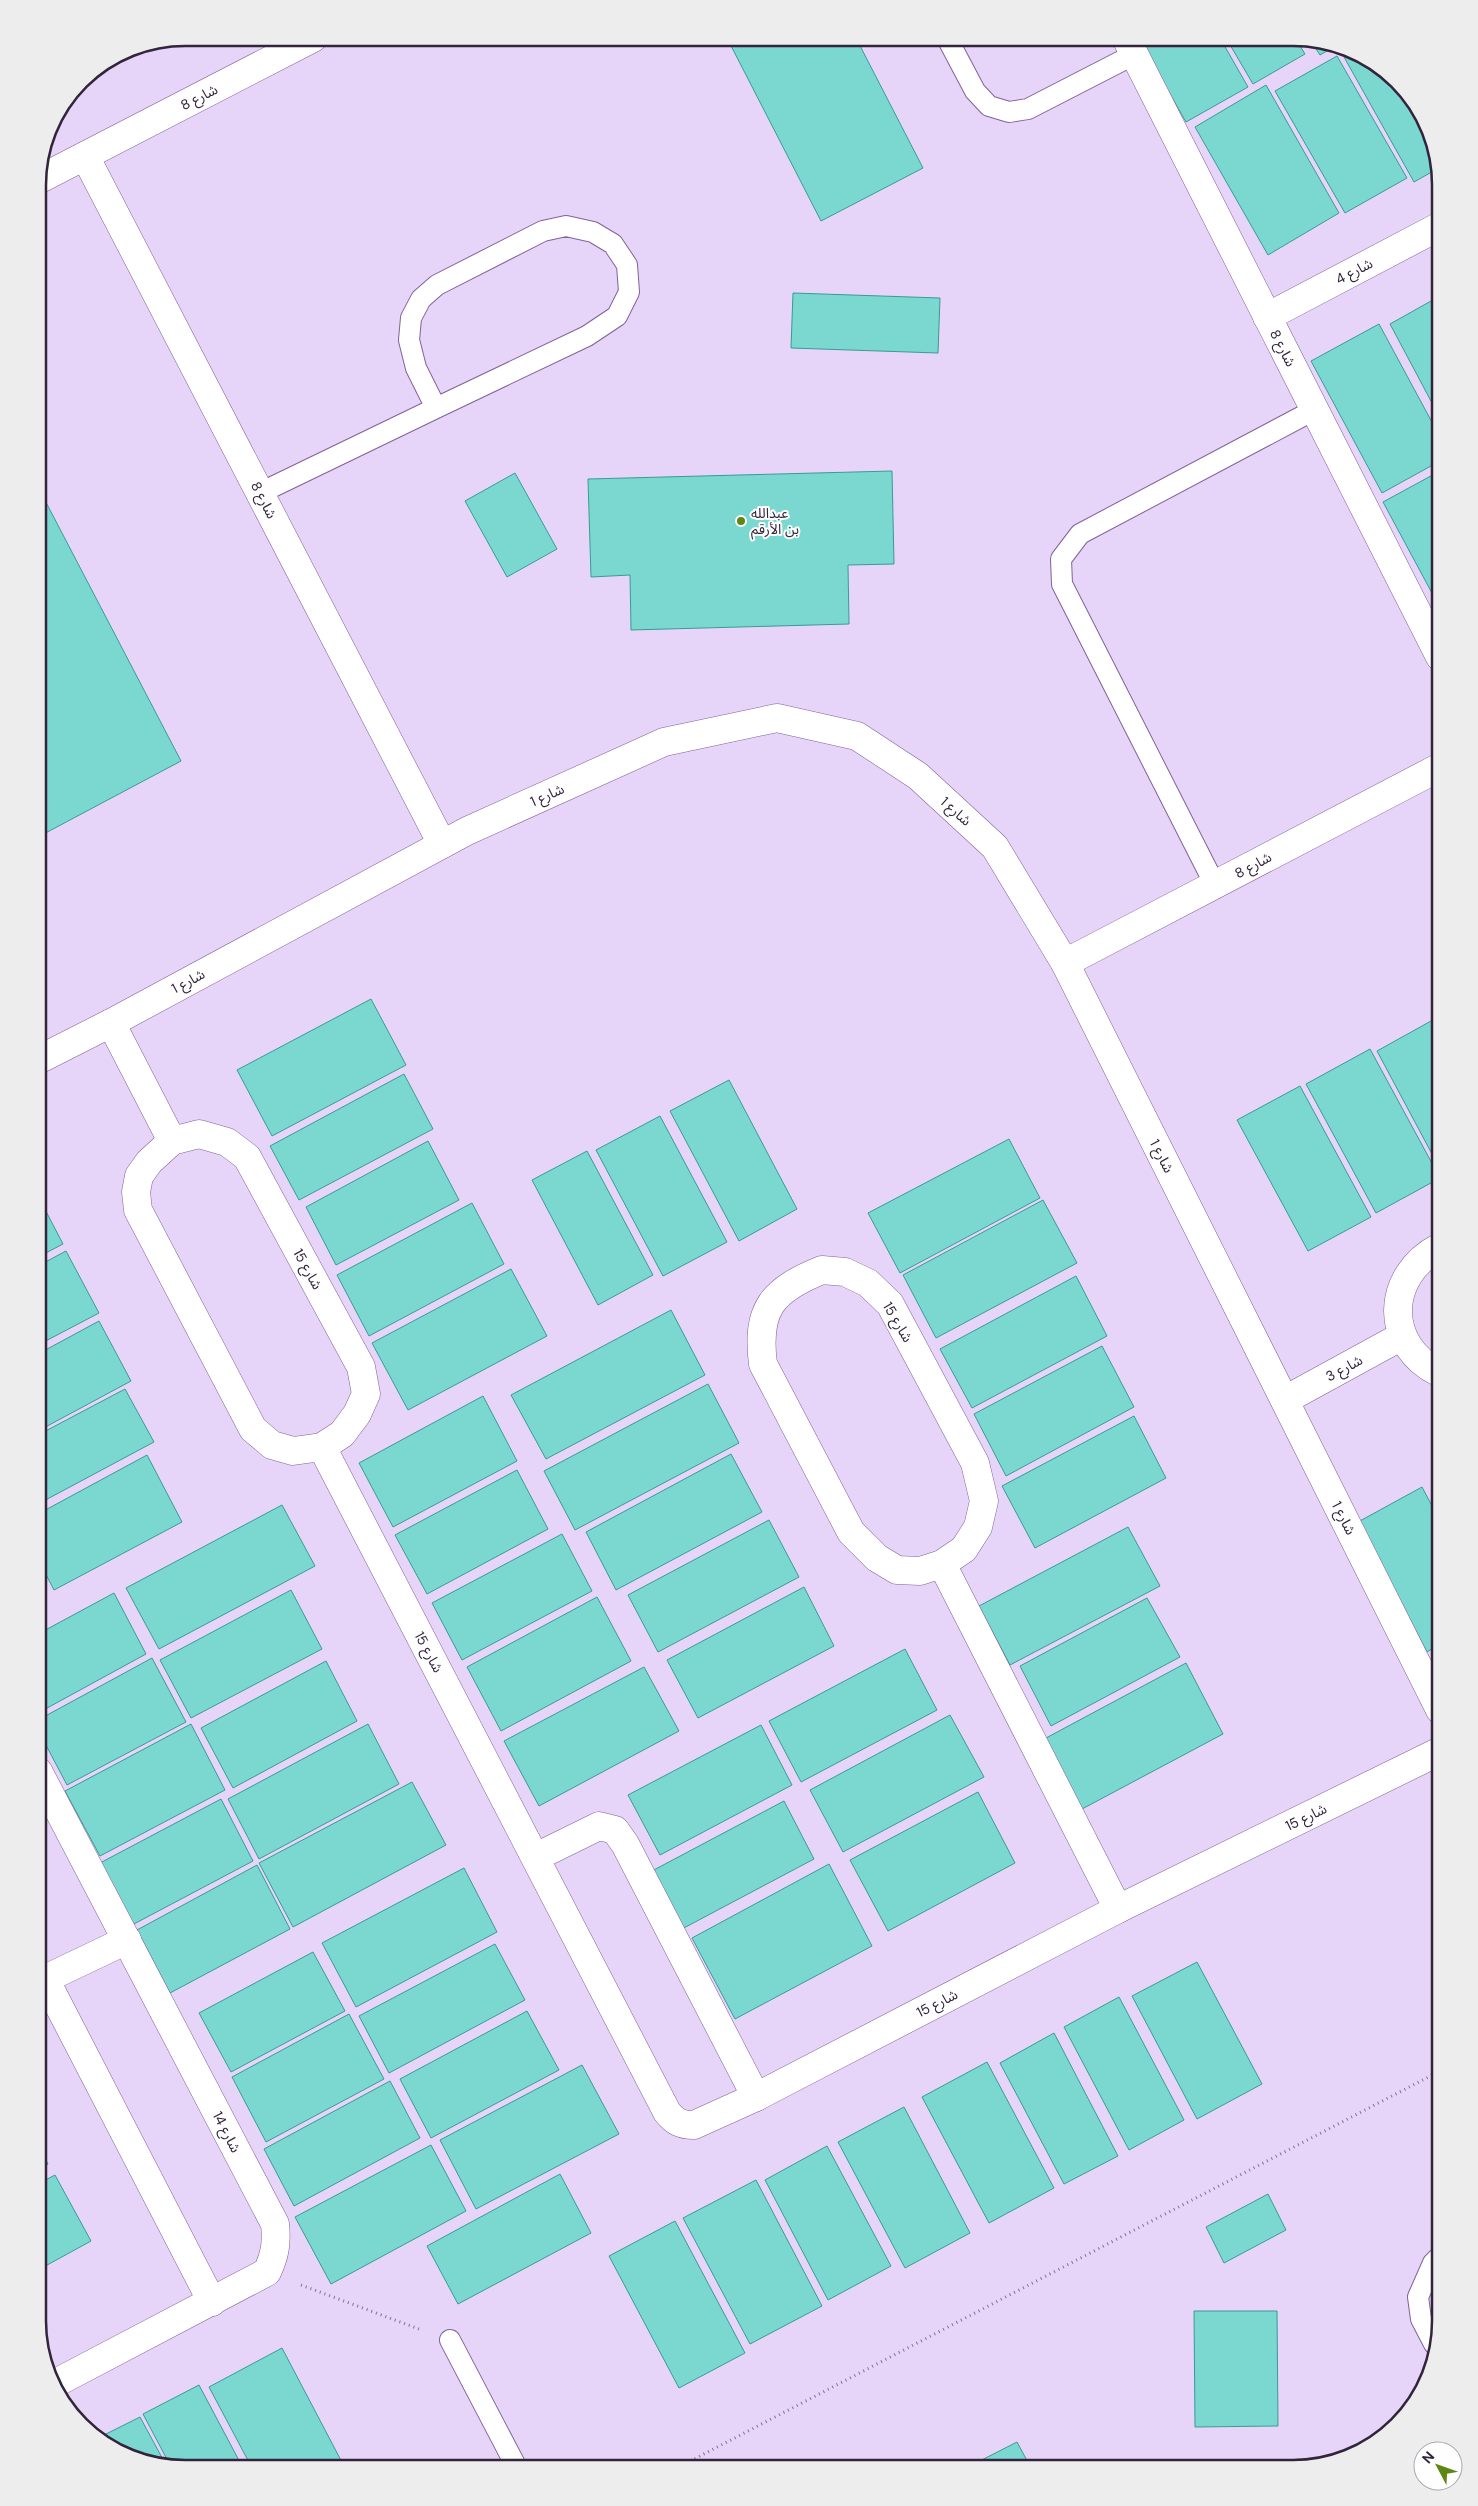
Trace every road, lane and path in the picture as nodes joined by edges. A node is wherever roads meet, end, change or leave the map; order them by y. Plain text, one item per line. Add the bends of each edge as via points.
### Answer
1 (297, 46) edge
2 (1130, 46) edge
3 (951, 47) edge
4 (1129, 47) edge
5 (85, 156) junction
6 (47, 175) edge
7 (1432, 230) edge
8 (1267, 317) junction
9 (436, 408) junction
10 (1314, 410) junction
11 (260, 493) junction
12 (1432, 641) edge
13 (1432, 771) edge
14 (442, 844) junction
15 (1215, 885) junction
16 (1065, 963) junction
17 (111, 1023) junction
18 (47, 1056) edge
19 (172, 1141) junction
20 (1432, 1252) edge
21 (1402, 1336) junction
22 (1432, 1367) edge
23 (1285, 1400) junction
24 (322, 1447) junction
25 (942, 1564) junction
26 (1432, 1694) edge
27 (1432, 1755) edge
28 (46, 1787) edge
29 (536, 1857) junction
30 (1118, 1909) junction
31 (127, 1940) junction
32 (46, 1979) edge
33 (46, 1991) edge
34 (1432, 2075) edge
35 (756, 2097) junction
36 (1432, 2265) edge
37 (267, 2272) junction
38 (212, 2302) junction
39 (1431, 2338) edge
40 (450, 2340) joint
41 (60, 2381) edge
42 (512, 2459) edge
43 (692, 2459) edge

1 - 5 street, شارع 8
2 - 8 street, شارع 8
3 - 4 lane via 975,91 989,106 1009,112 1028,109
5 - 6 street, شارع 8
5 - 11 street, شارع 8
7 - 8 street, شارع 4
8 - 10 street, شارع 8
9 - 9 lane via 587,336 618,316 629,292 627,265 613,244 593,232 566,226 543,231 437,284 420,299 411,318 409,340 416,368
9 - 11 lane
10 - 12 street, شارع 8
10 - 15 lane via 1080,534 1061,559 1062,584
11 - 14 street, شارع 8
13 - 15 street, شارع 8
14 - 16 street, شارع 1 via 664,742 777,718 857,736 918,776 995,847
14 - 17 street, شارع 1
15 - 16 street, شارع 8
16 - 23 street, شارع 1
17 - 18 street, شارع 1
17 - 19 street
19 - 24 street, شارع 15 via 139,1176 136,1192 138,1210 253,1428 272,1445 293,1451
19 - 24 street, شارع 15 via 199,1134 227,1142 247,1157 361,1366 366,1394 357,1414 342,1434
20 - 21 street via 1408,1274 1400,1293 1397,1315
21 - 22 street via 1419,1358
21 - 23 street, شارع 3
23 - 26 street, شارع 1
24 - 29 street, شارع 15
25 - 25 street, شارع 15 via 964,1549 978,1527 984,1501 975,1463 890,1304 868,1283 845,1272 822,1270 796,1280 775,1298 763,1320 760,1338 763,1364 851,1532 877,1558 897,1570 920,1571
25 - 30 street
27 - 30 street, شارع 15
28 - 31 street, شارع 14
29 - 35 street, شارع 15 via 674,2121 694,2125
29 - 35 street via 599,1826 615,1830 626,1844
30 - 35 street, شارع 15
31 - 32 street
31 - 37 street, شارع 14 via 275,2224 276,2254
33 - 38 street
34 - 43 path
36 - 39 lane via 1418,2297 1421,2319
37 - 38 street
37 - 40 path
38 - 41 street
40 - 42 lane

